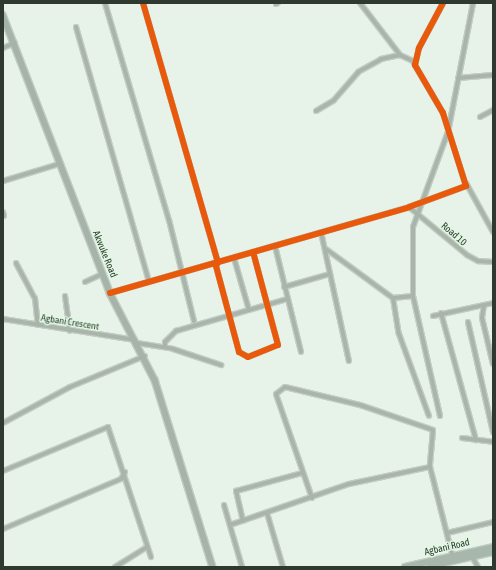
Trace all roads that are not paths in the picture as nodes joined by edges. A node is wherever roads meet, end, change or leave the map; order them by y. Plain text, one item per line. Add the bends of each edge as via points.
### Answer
1 (105, 3) edge
2 (143, 3) edge
3 (360, 3) edge
4 (443, 3) edge
5 (473, 3) edge
6 (3, 15) edge
7 (76, 26) dead end
8 (15, 43) junction
9 (3, 48) edge
10 (400, 56) junction
11 (415, 62) junction
12 (493, 75) edge
13 (458, 78) junction
14 (493, 110) edge
15 (316, 111) dead end
16 (480, 117) dead end
17 (448, 132) junction
18 (58, 164) junction
19 (3, 180) edge
20 (466, 183) junction
21 (423, 201) junction
22 (409, 207) junction
23 (418, 213) junction
24 (321, 232) junction
25 (493, 232) edge
26 (273, 247) junction
27 (326, 250) junction
28 (253, 252) junction
29 (234, 258) junction
30 (218, 262) junction
31 (493, 262) edge
32 (16, 263) dead end
33 (182, 272) junction
34 (102, 274) junction
35 (330, 274) junction
36 (85, 282) dead end
37 (149, 282) junction
38 (284, 286) junction
39 (110, 293) junction
40 (65, 296) dead end
41 (413, 296) junction
42 (287, 298) junction
43 (392, 298) junction
44 (267, 303) junction
45 (493, 303) edge
46 (484, 305) junction
47 (249, 310) junction
48 (441, 313) junction
49 (231, 316) junction
50 (433, 316) dead end
51 (3, 319) edge
52 (194, 321) dead end
53 (468, 322) dead end
54 (38, 325) junction
55 (70, 331) junction
56 (136, 341) junction
57 (165, 347) junction
58 (301, 352) dead end
59 (145, 356) junction
60 (350, 361) dead end
61 (493, 364) edge
62 (221, 365) dead end
63 (429, 416) dead end
64 (440, 416) dead end
65 (3, 423) edge
66 (493, 432) edge
67 (462, 438) dead end
68 (476, 440) junction
69 (493, 442) edge
70 (430, 468) junction
71 (3, 471) edge
72 (125, 472) junction
73 (302, 473) junction
74 (312, 498) junction
75 (224, 506) dead end
76 (267, 513) junction
77 (243, 521) junction
78 (493, 522) edge
79 (230, 525) junction
80 (3, 529) edge
81 (447, 533) junction
82 (147, 547) junction
83 (493, 547) edge
84 (493, 552) edge
85 (471, 554) junction
86 (151, 557) dead end
87 (453, 558) junction
88 (115, 567) edge
89 (213, 567) edge
90 (242, 567) edge
91 (282, 567) edge
92 (406, 567) edge
93 (423, 567) edge
94 (478, 567) edge

1 - 33 street
2 - 30 street
3 - 10 street
4 - 11 street
5 - 13 street
6 - 8 main road, Akwuke Road
7 - 37 street
8 - 9 street
8 - 18 main road, Akwuke Road
10 - 11 street
10 - 15 street via 381,59 358,72 334,100
11 - 17 street via 416,69 440,108
12 - 13 street
13 - 17 street
14 - 16 street
17 - 20 street
17 - 21 street
18 - 19 street
18 - 34 main road, Akwuke Road
20 - 21 street
20 - 25 street
21 - 22 street
21 - 23 street
22 - 23 street, Road 10
22 - 24 street
23 - 31 street, Road 10 via 467,255 478,261
23 - 41 street via 413,227
24 - 26 street
24 - 27 street
26 - 28 street
26 - 38 street
27 - 35 street
27 - 43 street
28 - 29 street
28 - 44 street
29 - 30 street
29 - 47 street
30 - 33 street
30 - 49 street via 216,266
32 - 54 street via 35,298
33 - 37 street
33 - 52 street
34 - 36 street
34 - 39 main road, Akwuke Road
35 - 38 street
35 - 60 street
37 - 39 street
38 - 42 street
39 - 56 main road, Akwuke Road
40 - 55 street
41 - 43 street
41 - 64 street
42 - 44 street
42 - 58 street
43 - 63 street via 399,334
44 - 47 street
44 - 49 street via 278,345 276,347 248,357 240,352
45 - 46 street
46 - 48 street
46 - 61 street via 482,318
47 - 49 street
48 - 50 street
48 - 68 street
49 - 57 street via 176,331 165,342
51 - 54 street, Agbani Crescent
53 - 66 street
54 - 55 street, Agbani Crescent
55 - 56 street, Agbani Crescent
56 - 57 street, Agbani Crescent
56 - 59 main road, Akwuke Road
57 - 62 street, Agbani Crescent
59 - 65 street via 70,387
59 - 89 main road, Akwuke Road
67 - 68 street
68 - 69 street
70 - 73 street via 434,432 431,428 360,405 285,387 276,394
70 - 74 street via 349,484
70 - 81 street
71 - 72 street via 108,427
72 - 80 street via 121,479
72 - 82 street
73 - 74 street
73 - 77 street via 236,491
74 - 76 street
75 - 79 street
76 - 77 street
76 - 91 street
77 - 79 street
78 - 81 street
79 - 90 street
81 - 87 street
82 - 86 street
82 - 88 street
83 - 85 main road, Agbani Road
84 - 85 main road, Agbani Road
85 - 87 main road, Agbani Road
85 - 94 street
87 - 92 main road, Agbani Road
87 - 93 main road, Agbani Road

